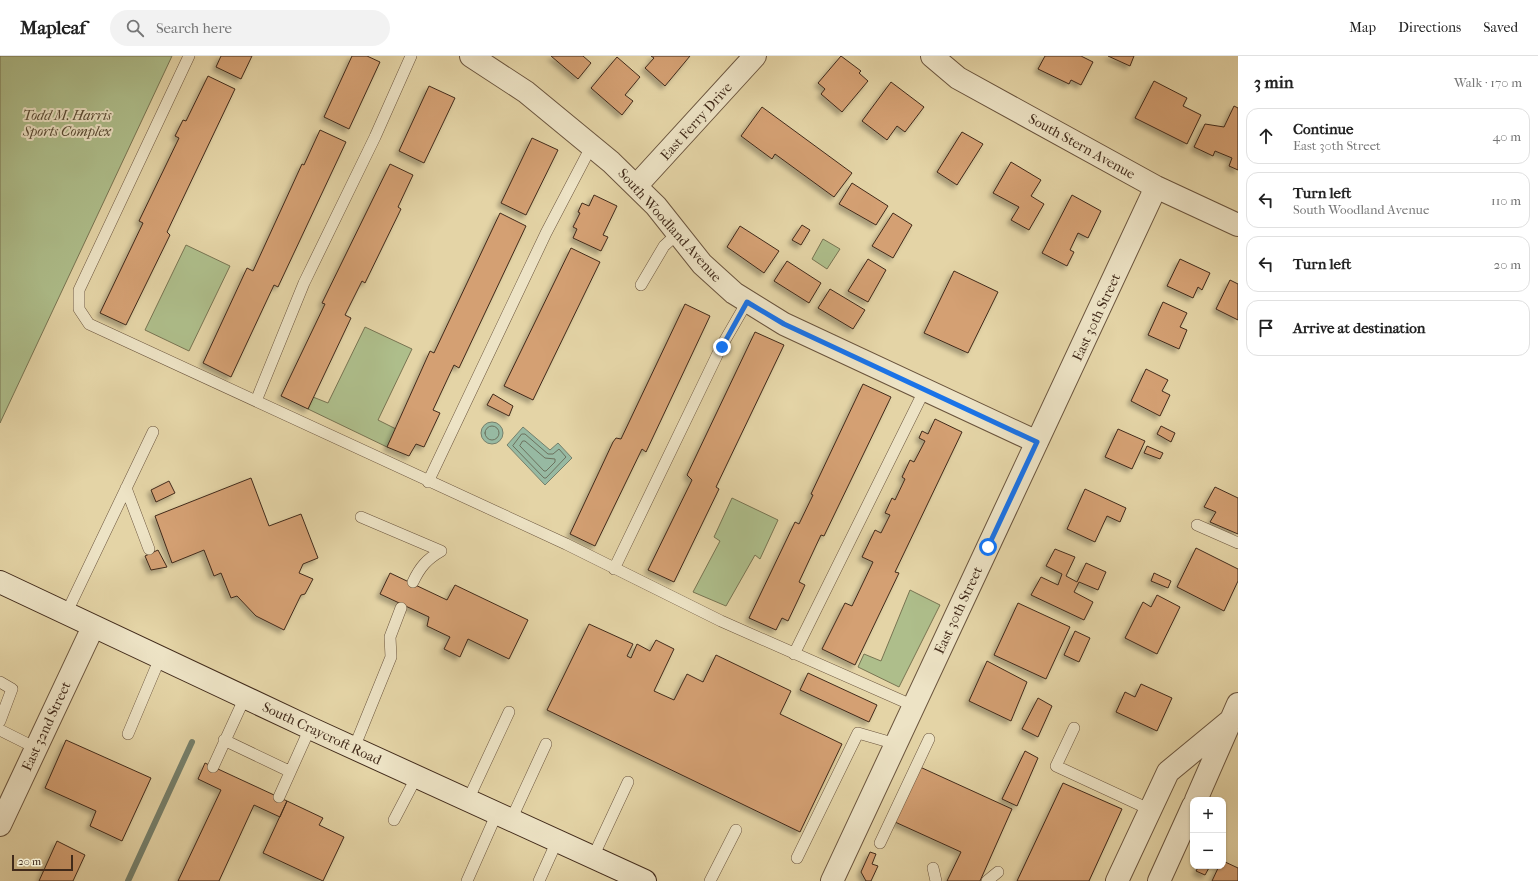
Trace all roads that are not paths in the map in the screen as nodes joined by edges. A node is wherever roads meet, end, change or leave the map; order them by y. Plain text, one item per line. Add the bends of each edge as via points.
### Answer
1 (190, 56) edge
2 (411, 56) edge
3 (471, 56) edge
4 (755, 56) edge
5 (932, 56) edge
6 (592, 145) junction
7 (637, 185) junction
8 (1156, 187) junction
9 (1238, 224) edge
10 (678, 233) junction
11 (641, 284) dead end
12 (747, 302) junction
13 (925, 389) junction
14 (256, 400) junction
15 (153, 432) dead end
16 (1037, 442) junction
17 (428, 482) junction
18 (126, 488) junction
19 (361, 517) dead end
20 (1197, 525) dead end
21 (1238, 543) edge
22 (149, 549) dead end
23 (614, 569) junction
24 (0, 582) edge
25 (413, 582) dead end
26 (401, 608) dead end
27 (66, 614) junction
28 (92, 627) junction
29 (794, 654) junction
30 (160, 658) junction
31 (0, 682) edge
32 (245, 697) junction
33 (914, 706) junction
34 (509, 712) dead end
35 (1234, 712) edge
36 (0, 721) edge
37 (310, 728) junction
38 (1074, 728) dead end
39 (0, 730) edge
40 (128, 734) dead end
41 (929, 739) dead end
42 (224, 740) junction
43 (546, 744) dead end
44 (896, 744) junction
45 (36, 748) junction
46 (354, 748) junction
47 (213, 767) dead end
48 (289, 771) junction
49 (417, 776) junction
50 (628, 782) dead end
51 (278, 797) dead end
52 (1197, 797) edge
53 (468, 800) junction
54 (1151, 810) junction
55 (1190, 813) edge
56 (504, 817) junction
57 (394, 820) dead end
58 (0, 824) edge
59 (736, 830) dead end
60 (557, 841) junction
61 (880, 843) dead end
62 (593, 857) junction
63 (797, 858) dead end
64 (933, 868) dead end
65 (998, 872) dead end
66 (467, 881) edge
67 (539, 881) edge
68 (645, 881) edge
69 (710, 881) edge
70 (832, 881) edge
71 (936, 881) edge
72 (987, 881) edge
73 (1117, 881) edge
74 (1159, 881) edge

1 - 14 lane via 79,290 79,309 89,324
2 - 14 lane via 304,283
3 - 6 street, South Woodland Avenue via 526,92
4 - 7 street, East Ferry Drive
5 - 8 street, South Stern Avenue via 958,78
6 - 7 street, South Woodland Avenue
6 - 17 lane via 546,233
7 - 10 street, South Woodland Avenue
8 - 9 street, South Stern Avenue
8 - 16 street, East 30th Street
10 - 11 lane via 664,246
10 - 12 street, South Woodland Avenue via 716,278
12 - 13 street, South Woodland Avenue via 784,324
12 - 23 lane via 722,347
13 - 16 street, South Woodland Avenue
13 - 29 lane
14 - 17 lane
15 - 18 lane
16 - 33 street, East 30th Street
17 - 23 lane via 566,544
18 - 22 lane
18 - 27 lane
19 - 25 lane via 441,551 428,558 418,570
20 - 21 lane
23 - 29 lane
24 - 27 street, South Craycroft Road
26 - 46 lane via 390,637 391,657
27 - 28 street, South Craycroft Road
28 - 30 street, South Craycroft Road
28 - 45 street, East 32nd Street
29 - 33 lane
30 - 32 street, South Craycroft Road
30 - 40 lane
31 - 36 lane via 12,689
32 - 37 street, South Craycroft Road
32 - 42 lane
33 - 44 street, East 30th Street
34 - 53 lane
35 - 52 street
35 - 54 street via 1168,772
37 - 46 street, South Craycroft Road
37 - 48 lane
38 - 54 lane via 1056,766
39 - 45 lane
41 - 61 lane
42 - 47 lane
42 - 48 lane
43 - 56 lane
44 - 63 lane via 858,732
44 - 70 street, East 30th Street
45 - 58 street, East 32nd Street
46 - 49 street, South Craycroft Road
48 - 51 lane
49 - 53 street, South Craycroft Road
49 - 57 lane
50 - 62 lane
53 - 56 street, South Craycroft Road
54 - 73 street
55 - 74 street
56 - 60 street, South Craycroft Road
56 - 66 lane
59 - 69 lane
60 - 62 street, South Craycroft Road
60 - 67 lane
62 - 68 street, South Craycroft Road
64 - 71 lane
65 - 72 lane

